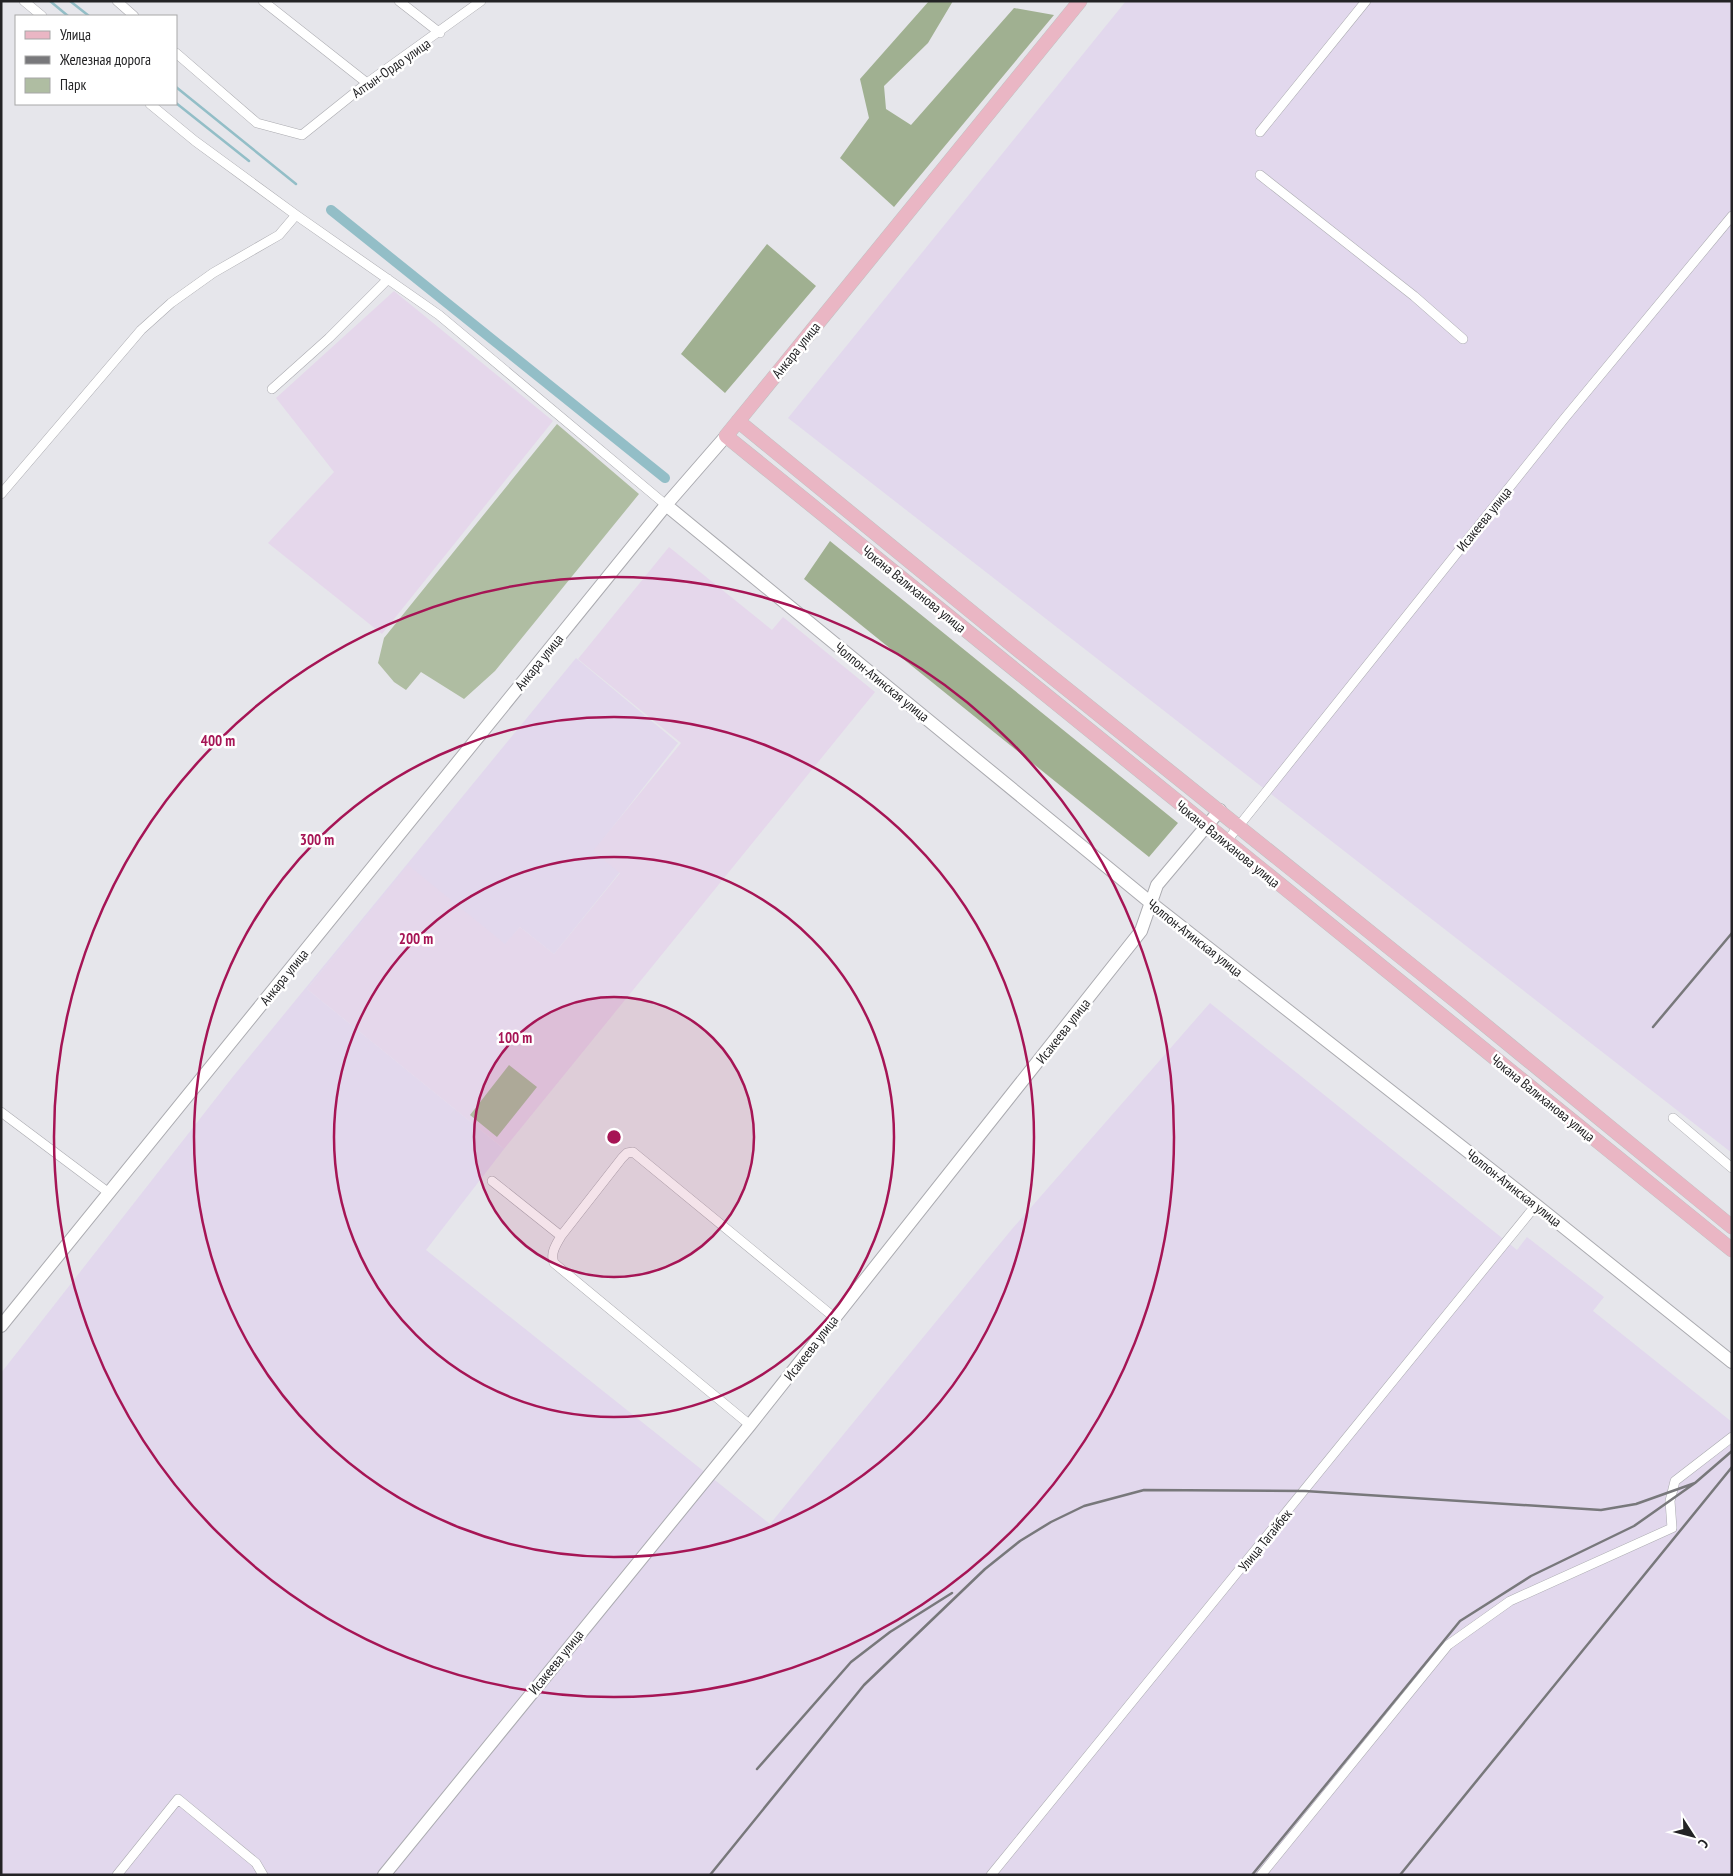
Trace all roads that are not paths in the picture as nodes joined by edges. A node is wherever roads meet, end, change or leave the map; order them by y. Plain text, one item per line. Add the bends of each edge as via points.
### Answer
1 (24, 1) edge
2 (117, 1) edge
3 (264, 1) edge
4 (399, 1) edge
5 (481, 1) edge
6 (1080, 1) edge
7 (1366, 1) edge
8 (41, 15) edge
9 (133, 15) edge
10 (440, 33) junction
11 (178, 55) edge
12 (367, 83) junction
13 (151, 105) edge
14 (1260, 132) dead end
15 (1260, 175) dead end
16 (296, 215) junction
17 (1732, 216) edge
18 (388, 279) junction
19 (1463, 339) dead end
20 (272, 389) dead end
21 (738, 421) junction
22 (726, 436) junction
23 (1, 494) edge
24 (666, 505) junction
25 (1012, 645) junction
26 (1000, 659) junction
27 (1220, 810) junction
28 (1206, 826) junction
29 (1239, 826) junction
30 (1226, 842) junction
31 (1151, 903) junction
32 (1457, 1002) junction
33 (1444, 1018) junction
34 (1, 1112) edge
35 (1673, 1118) dead end
36 (1732, 1168) edge
37 (492, 1181) dead end
38 (108, 1194) junction
39 (1536, 1205) junction
40 (1732, 1227) edge
41 (561, 1236) junction
42 (1732, 1250) edge
43 (835, 1318) junction
44 (1, 1326) edge
45 (1732, 1362) edge
46 (750, 1425) junction
47 (1732, 1437) edge
48 (117, 1875) edge
49 (263, 1875) edge
50 (384, 1875) edge
51 (991, 1875) edge
52 (1261, 1875) edge

1 - 8 street
2 - 9 street
3 - 12 street
4 - 10 street
5 - 10 street, Алтын-Ордо улица
6 - 21 main road, Анкара улица
7 - 14 street
10 - 12 street, Алтын-Ордо улица
11 - 12 street, Алтын-Ордо улица via 257,123 302,136
13 - 16 street
15 - 19 street
16 - 18 street
16 - 23 street via 279,235 213,273 171,302 141,330
17 - 29 street, Исакеева улица via 1570,412
18 - 20 street
18 - 24 street via 439,315
21 - 22 main road, Анкара улица
21 - 25 main road, Чокана Валиханова улица
22 - 24 street, Анкара улица
22 - 26 main road, Чокана Валиханова улица
24 - 31 street, Чолпон-Атинская улица
24 - 38 street, Анкара улица
25 - 26 main road
25 - 27 main road, Чокана Валиханова улица
26 - 28 main road, Чокана Валиханова улица
27 - 28 street, Исакеева улица
27 - 29 main road, Чокана Валиханова улица
28 - 30 main road, Чокана Валиханова улица
28 - 31 street, Исакеева улица via 1161,880
29 - 30 street, Исакеева улица
29 - 32 main road, Чокана Валиханова улица
30 - 33 main road, Чокана Валиханова улица
31 - 39 street, Чолпон-Атинская улица
31 - 43 street, Исакеева улица via 1141,931
32 - 33 main road
32 - 40 main road, Чокана Валиханова улица
33 - 42 main road, Чокана Валиханова улица
34 - 38 street
35 - 36 street
37 - 41 street
38 - 44 street, Анкара улица
39 - 45 street, Чолпон-Атинская улица
39 - 51 street, Улица Тагайбек
41 - 43 street via 626,1153 633,1152
41 - 46 street via 554,1248 554,1263
43 - 46 street, Исакеева улица
46 - 50 street, Исакеева улица
47 - 52 street via 1675,1481 1670,1501 1672,1528 1510,1601 1448,1645
48 - 49 street via 178,1799 256,1863

